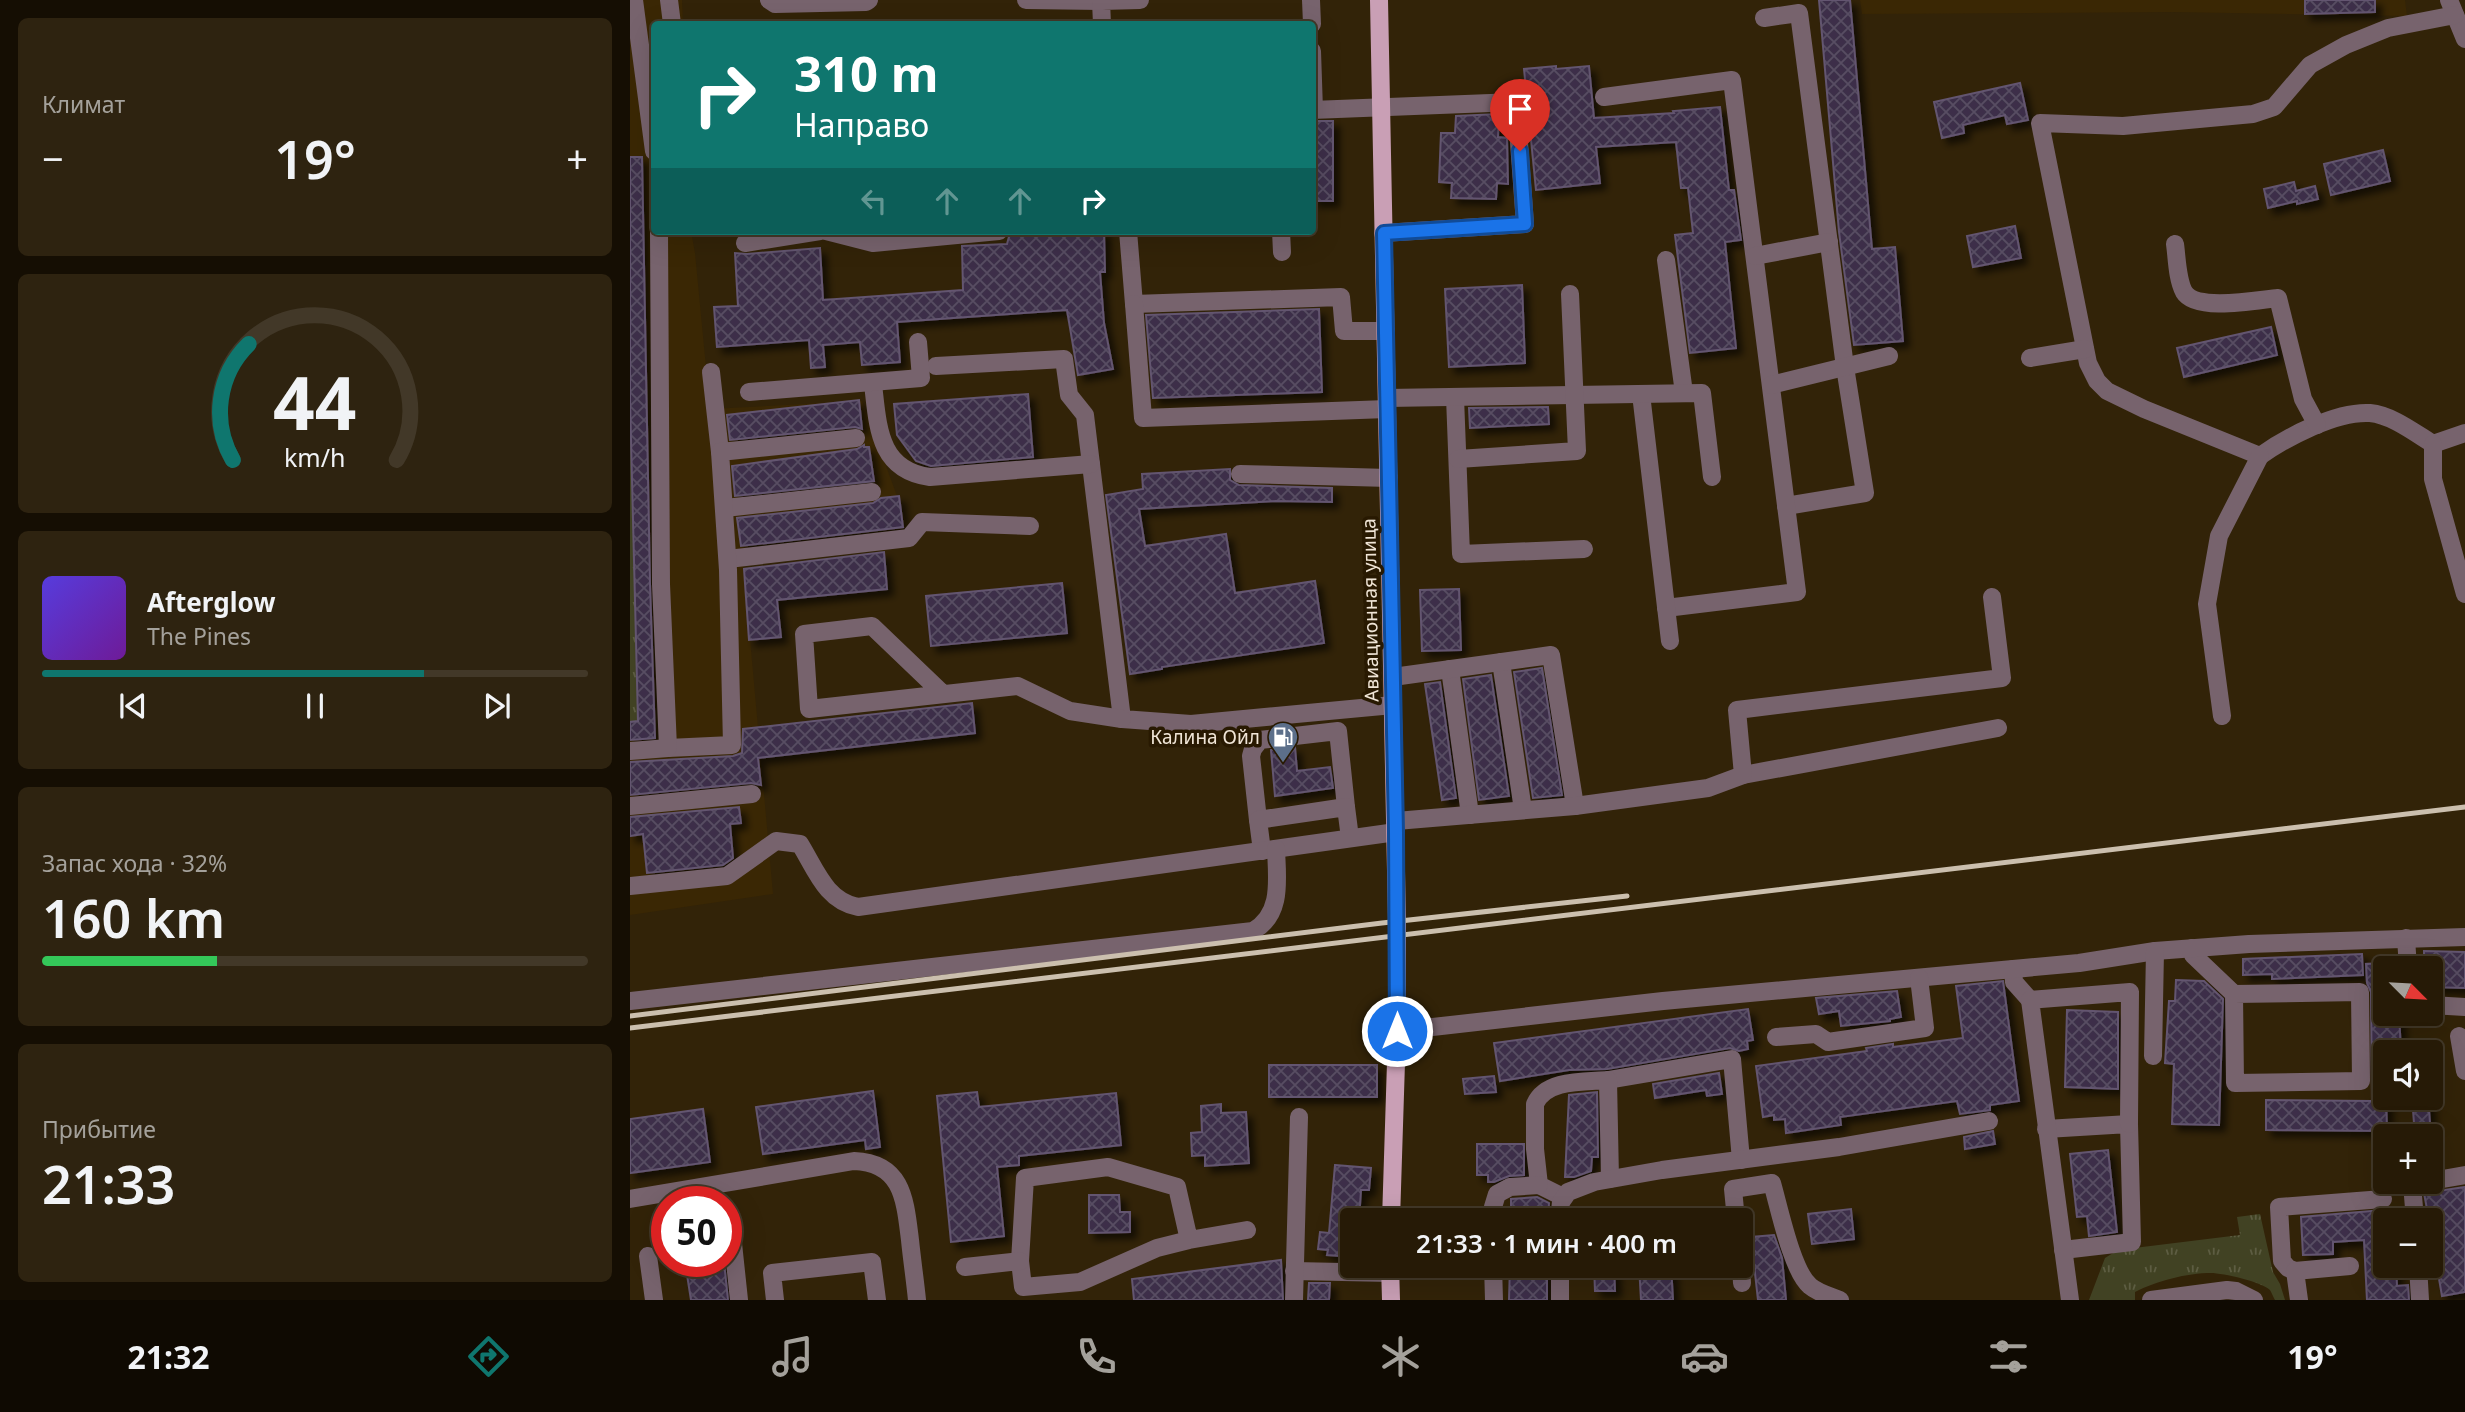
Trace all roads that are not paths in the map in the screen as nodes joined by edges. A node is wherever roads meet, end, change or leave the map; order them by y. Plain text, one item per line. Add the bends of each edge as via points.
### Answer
1 (634, 0) edge
2 (669, 0) edge
3 (769, 0) edge
4 (869, 0) edge
5 (1026, 0) edge
6 (1139, 0) edge
7 (1311, 0) edge
8 (1379, 0) edge
9 (1101, 1) edge
10 (2452, 8) edge
11 (1764, 18) dead end
12 (672, 21) edge
13 (1102, 21) edge
14 (1312, 21) edge
15 (2465, 39) edge
16 (1604, 97) dead end
17 (1381, 108) junction
18 (1316, 110) edge
19 (651, 128) edge
20 (1384, 233) junction
21 (659, 235) edge
22 (795, 235) edge
23 (842, 235) edge
24 (959, 235) edge
25 (1128, 235) edge
26 (1281, 235) edge
27 (1829, 242) junction
28 (745, 243) dead end
29 (2175, 244) dead end
30 (1282, 252) dead end
31 (1755, 256) junction
32 (1667, 260) dead end
33 (1570, 294) dead end
34 (1135, 304) junction
35 (1385, 331) junction
36 (918, 342) dead end
37 (2085, 349) junction
38 (1889, 356) dead end
39 (2030, 358) dead end
40 (936, 366) dead end
41 (1845, 367) junction
42 (711, 372) dead end
43 (873, 384) junction
44 (1771, 385) junction
45 (749, 392) dead end
46 (1684, 393) junction
47 (1642, 394) junction
48 (1574, 395) junction
49 (1455, 397) junction
50 (1387, 403) junction
51 (2317, 425) junction
52 (2465, 433) edge
53 (856, 438) dead end
54 (2433, 444) junction
55 (720, 452) junction
56 (2260, 457) junction
57 (1458, 459) junction
58 (1091, 464) junction
59 (1240, 474) dead end
60 (1712, 477) dead end
61 (1389, 478) junction
62 (872, 492) dead end
63 (1786, 506) junction
64 (724, 508) junction
65 (1030, 526) dead end
66 (1584, 549) dead end
67 (728, 559) junction
68 (2465, 594) edge
69 (1992, 597) dead end
70 (1666, 608) junction
71 (1670, 640) dead end
72 (1501, 662) junction
73 (1450, 669) junction
74 (1393, 677) junction
75 (942, 693) junction
76 (1393, 705) junction
77 (2222, 716) dead end
78 (1122, 719) junction
79 (1998, 728) dead end
80 (668, 748) junction
81 (630, 751) edge
82 (1744, 775) junction
83 (751, 794) dead end
84 (630, 806) edge
85 (1575, 806) junction
86 (1346, 807) junction
87 (1523, 810) junction
88 (1470, 815) junction
89 (1258, 820) junction
90 (1396, 827) junction
91 (1350, 838) junction
92 (1269, 850) junction
93 (630, 886) edge
94 (2406, 937) junction
95 (2465, 937) edge
96 (2192, 948) junction
97 (2155, 951) junction
98 (2408, 956) edge
99 (2013, 969) junction
100 (1919, 978) junction
101 (2234, 994) junction
102 (2030, 1000) junction
103 (630, 1001) edge
104 (2443, 1006) edge
105 (2465, 1007) edge
106 (1397, 1031) junction
107 (2459, 1036) dead end
108 (1776, 1037) dead end
109 (2153, 1056) dead end
110 (2465, 1071) edge
111 (1608, 1080) junction
112 (1299, 1117) dead end
113 (1989, 1121) dead end
114 (2129, 1124) junction
115 (2046, 1129) junction
116 (1741, 1160) junction
117 (2465, 1175) edge
118 (1610, 1179) junction
119 (2443, 1179) edge
120 (1539, 1185) junction
121 (1563, 1198) junction
122 (630, 1199) edge
123 (2383, 1199) dead end
124 (1391, 1208) edge
125 (1493, 1208) edge
126 (1559, 1208) edge
127 (1735, 1208) edge
128 (1247, 1230) dead end
129 (1189, 1240) junction
130 (2063, 1250) junction
131 (648, 1256) dead end
132 (1020, 1261) junction
133 (2350, 1266) dead end
134 (965, 1267) dead end
135 (1340, 1270) edge
136 (1294, 1271) junction
137 (2295, 1271) junction
138 (737, 1277) edge
139 (1390, 1278) edge
140 (1493, 1278) edge
141 (1560, 1278) edge
142 (2419, 1278) edge
143 (1023, 1293) edge
144 (2208, 1296) edge
145 (654, 1300) edge
146 (739, 1300) edge
147 (775, 1300) edge
148 (877, 1300) edge
149 (917, 1300) edge
150 (1294, 1300) edge
151 (1391, 1300) edge
152 (1494, 1300) edge
153 (1560, 1300) edge
154 (1840, 1300) edge
155 (2070, 1300) edge
156 (2151, 1300) edge
157 (2254, 1300) edge
158 (2300, 1300) edge
159 (2420, 1300) edge

1 - 19 lane
2 - 12 lane
3 - 4 lane via 775,4
5 - 9 lane
6 - 9 lane
7 - 14 lane
8 - 17 main road, Авиационная улица
9 - 13 lane
10 - 15 lane
10 - 37 lane via 2346,45 2310,65 2274,107 2253,114 2123,126 2040,122
11 - 27 lane via 1799,13
16 - 31 lane via 1732,80
17 - 18 lane
17 - 20 main road, Авиационная улица
17 - 20 lane via 1516,102 1525,224
20 - 35 main road, Авиационная улица
21 - 80 lane via 660,584
22 - 28 lane
23 - 24 lane via 873,243
25 - 34 lane
26 - 30 lane
27 - 31 lane
27 - 41 lane
29 - 51 lane via 2188,297 2207,303 2278,298 2303,399
31 - 44 lane
32 - 46 lane
33 - 48 lane
34 - 35 lane via 1341,297 1344,331
34 - 50 lane via 1143,418
35 - 50 main road, Авиационная улица
36 - 43 lane via 921,378
37 - 39 lane
37 - 56 lane via 2097,381 2106,391
38 - 41 lane
40 - 58 lane via 1064,359 1069,395 1085,415
41 - 44 lane
41 - 63 lane via 1865,493
42 - 55 lane
43 - 45 lane
43 - 58 lane via 882,443 900,466 918,476
44 - 63 lane
46 - 47 lane
46 - 60 lane via 1702,393
47 - 48 lane
47 - 70 lane
48 - 49 lane
48 - 57 lane via 1577,451
49 - 50 lane
49 - 57 lane
50 - 61 main road, Авиационная улица
51 - 54 lane via 2369,413 2404,426
51 - 56 lane
52 - 54 lane
53 - 55 lane
54 - 68 lane via 2433,479
55 - 64 lane
56 - 77 lane via 2219,536 2207,604
57 - 66 lane via 1461,554
58 - 78 lane
59 - 61 lane
61 - 74 main road, Авиационная улица
62 - 64 lane
63 - 70 lane via 1797,592
64 - 67 lane
65 - 67 lane via 922,522 909,538
67 - 80 lane via 732,745
69 - 82 lane via 2002,678 1737,710
70 - 71 lane
72 - 73 lane
72 - 85 lane via 1551,655
72 - 87 lane
73 - 74 lane
73 - 88 lane
74 - 76 main road, Авиационная улица
75 - 75 lane via 810,709 804,634 872,626
75 - 78 lane via 1018,686 1070,711
76 - 78 lane via 1191,724
76 - 90 main road, Авиационная улица
79 - 82 lane
80 - 81 lane
82 - 85 lane via 1709,789
83 - 84 lane
85 - 87 lane
86 - 89 lane
86 - 89 lane via 1338,731 1260,740 1251,756
86 - 91 lane
87 - 88 lane
88 - 90 lane
89 - 92 lane
90 - 91 lane
90 - 106 main road, Авиационная улица
91 - 92 lane
92 - 93 lane via 858,907 838,901 830,893 800,844 776,841 727,876
92 - 103 lane via 1277,895 1268,920 1253,931
94 - 95 lane
94 - 96 lane
94 - 98 lane
96 - 97 lane
96 - 101 lane via 2193,955
97 - 99 lane
97 - 109 lane
99 - 100 lane
99 - 102 lane via 2014,982
100 - 106 lane
100 - 108 lane via 1925,1028 1828,1042 1816,1034
101 - 101 lane via 2235,1083 2361,1081 2360,992
102 - 114 lane via 2130,992
102 - 115 lane
104 - 105 lane
106 - 124 main road, Авиационная улица
107 - 110 lane
111 - 116 lane via 1732,1059
111 - 118 lane
111 - 120 lane via 1557,1085 1538,1098 1534,1112
112 - 136 lane
113 - 116 lane
114 - 115 lane
114 - 130 lane via 2132,1242
115 - 130 lane
116 - 118 lane
117 - 119 lane
118 - 121 lane via 1580,1186
120 - 121 lane
120 - 125 lane via 1510,1187 1497,1194
121 - 126 lane
122 - 149 lane via 854,1161 877,1164 901,1189
123 - 137 lane via 2278,1208 2282,1261
127 - 154 lane via 1733,1189 1772,1183 1805,1281
128 - 129 lane
129 - 132 lane via 1177,1187 1108,1167 1025,1178
129 - 143 lane via 1157,1248 1080,1282
130 - 155 lane
131 - 145 lane
132 - 134 lane
132 - 143 lane
133 - 137 lane
135 - 136 lane
136 - 150 lane
137 - 158 lane
138 - 146 lane
139 - 151 main road
140 - 152 lane
141 - 153 lane
142 - 159 lane
144 - 156 lane
144 - 157 lane via 2236,1291
147 - 148 lane via 772,1273 872,1262

